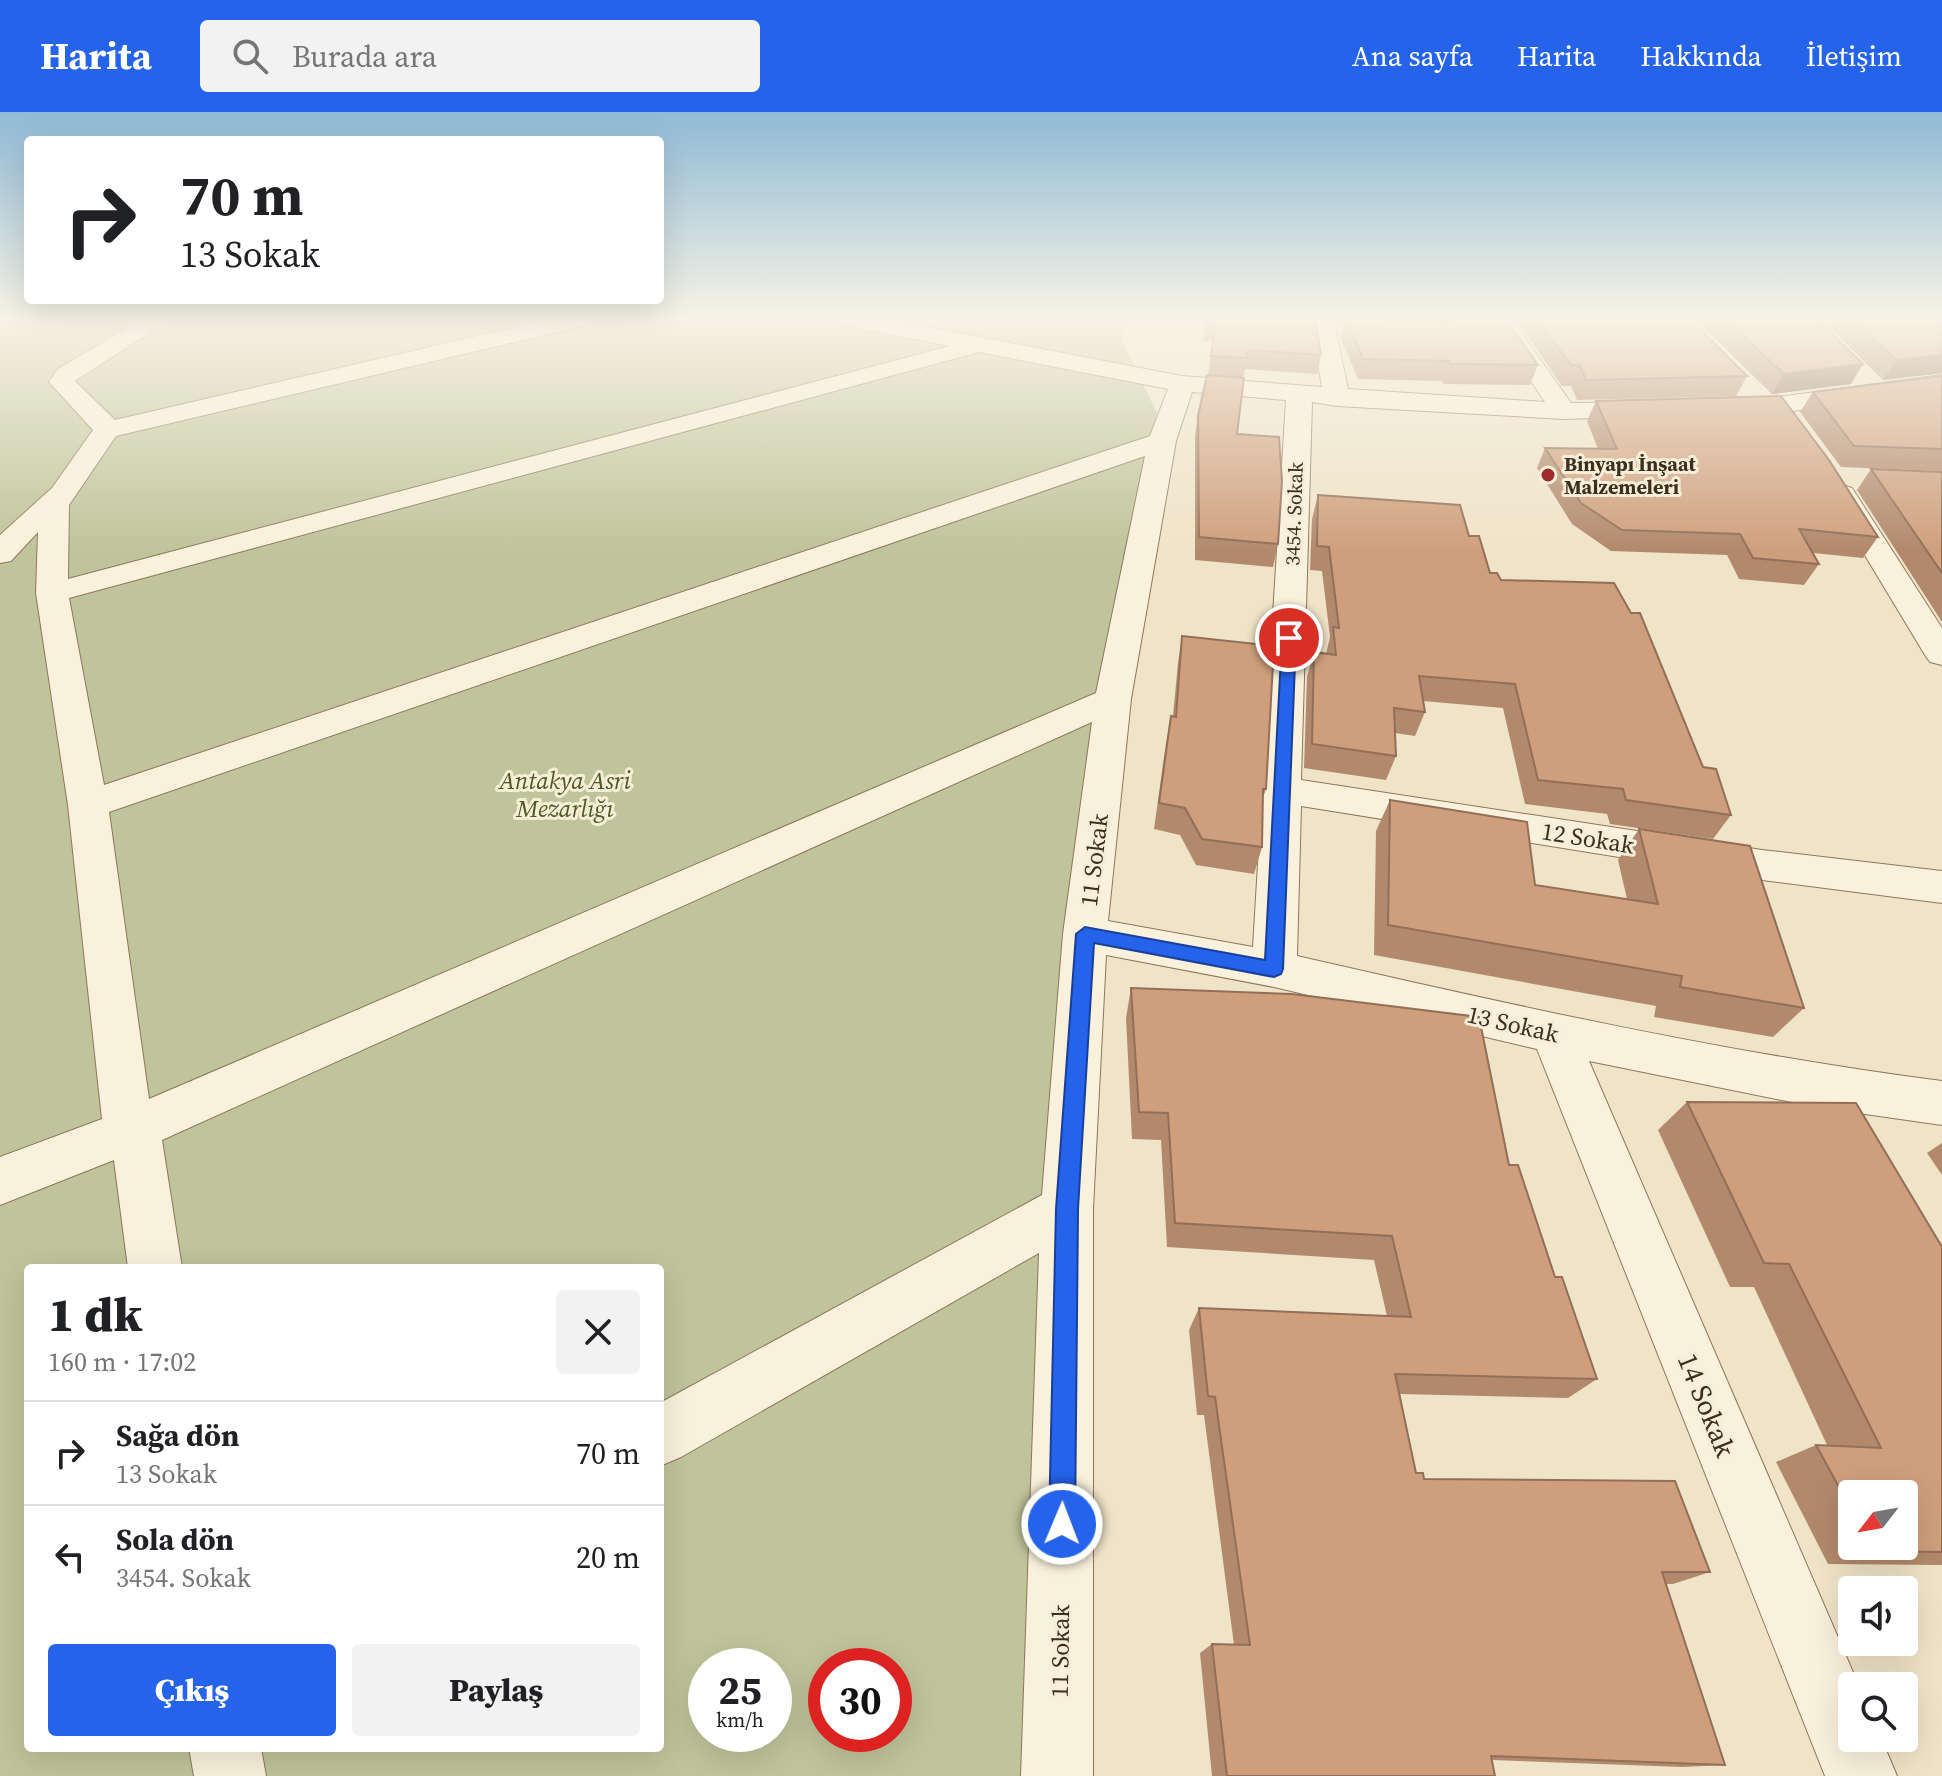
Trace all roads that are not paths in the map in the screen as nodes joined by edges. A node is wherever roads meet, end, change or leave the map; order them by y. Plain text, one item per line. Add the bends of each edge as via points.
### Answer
1 (76, 396) edge
2 (253, 396) edge
3 (793, 396) edge
4 (1178, 396) edge
5 (1299, 396) edge
6 (1315, 396) edge
7 (1553, 396) edge
8 (1759, 396) edge
9 (1836, 396) edge
10 (1337, 398) joint
11 (1771, 405) junction
12 (1708, 407) edge
13 (1679, 408) edge
14 (1564, 411) junction
15 (1796, 429) edge
16 (106, 430) junction
17 (1162, 441) junction
18 (1863, 479) dead end
19 (54, 503) junction
20 (0, 554) edge
21 (1903, 591) junction
22 (52, 593) junction
23 (1942, 596) edge
24 (1942, 655) edge
25 (1113, 699) junction
26 (1283, 790) junction
27 (88, 805) junction
28 (1942, 887) edge
29 (1085, 934) junction
30 (1274, 969) junction
31 (1554, 1034) junction
32 (1942, 1103) edge
33 (128, 1131) junction
34 (0, 1181) edge
35 (1067, 1209) junction
36 (154, 1264) edge
37 (664, 1434) edge
38 (226, 1752) edge
39 (230, 1776) edge
40 (1057, 1776) edge
41 (1861, 1776) edge

1 - 16 street
2 - 16 street
3 - 22 street
4 - 17 street, 11 Sokak
5 - 26 street, 3454. Sokak
6 - 10 street
7 - 14 street
8 - 11 street
9 - 11 street
10 - 14 street
11 - 12 street
11 - 15 street
13 - 14 street
16 - 19 street
17 - 25 street, 11 Sokak
17 - 27 street
18 - 21 street via 1827,472
19 - 20 street
19 - 22 street
21 - 23 street
21 - 24 street
22 - 27 street
25 - 29 street, 11 Sokak
25 - 33 street
26 - 28 street, 12 Sokak via 1762,865
26 - 30 street, 3454. Sokak
27 - 33 street
29 - 30 street, 13 Sokak
29 - 35 street, 11 Sokak
30 - 31 street, 13 Sokak
31 - 32 street, 13 Sokak via 1816,1086
31 - 41 street, 14 Sokak
33 - 34 street
33 - 36 street via 135,1131
35 - 37 street
35 - 40 street, 11 Sokak
38 - 39 street

